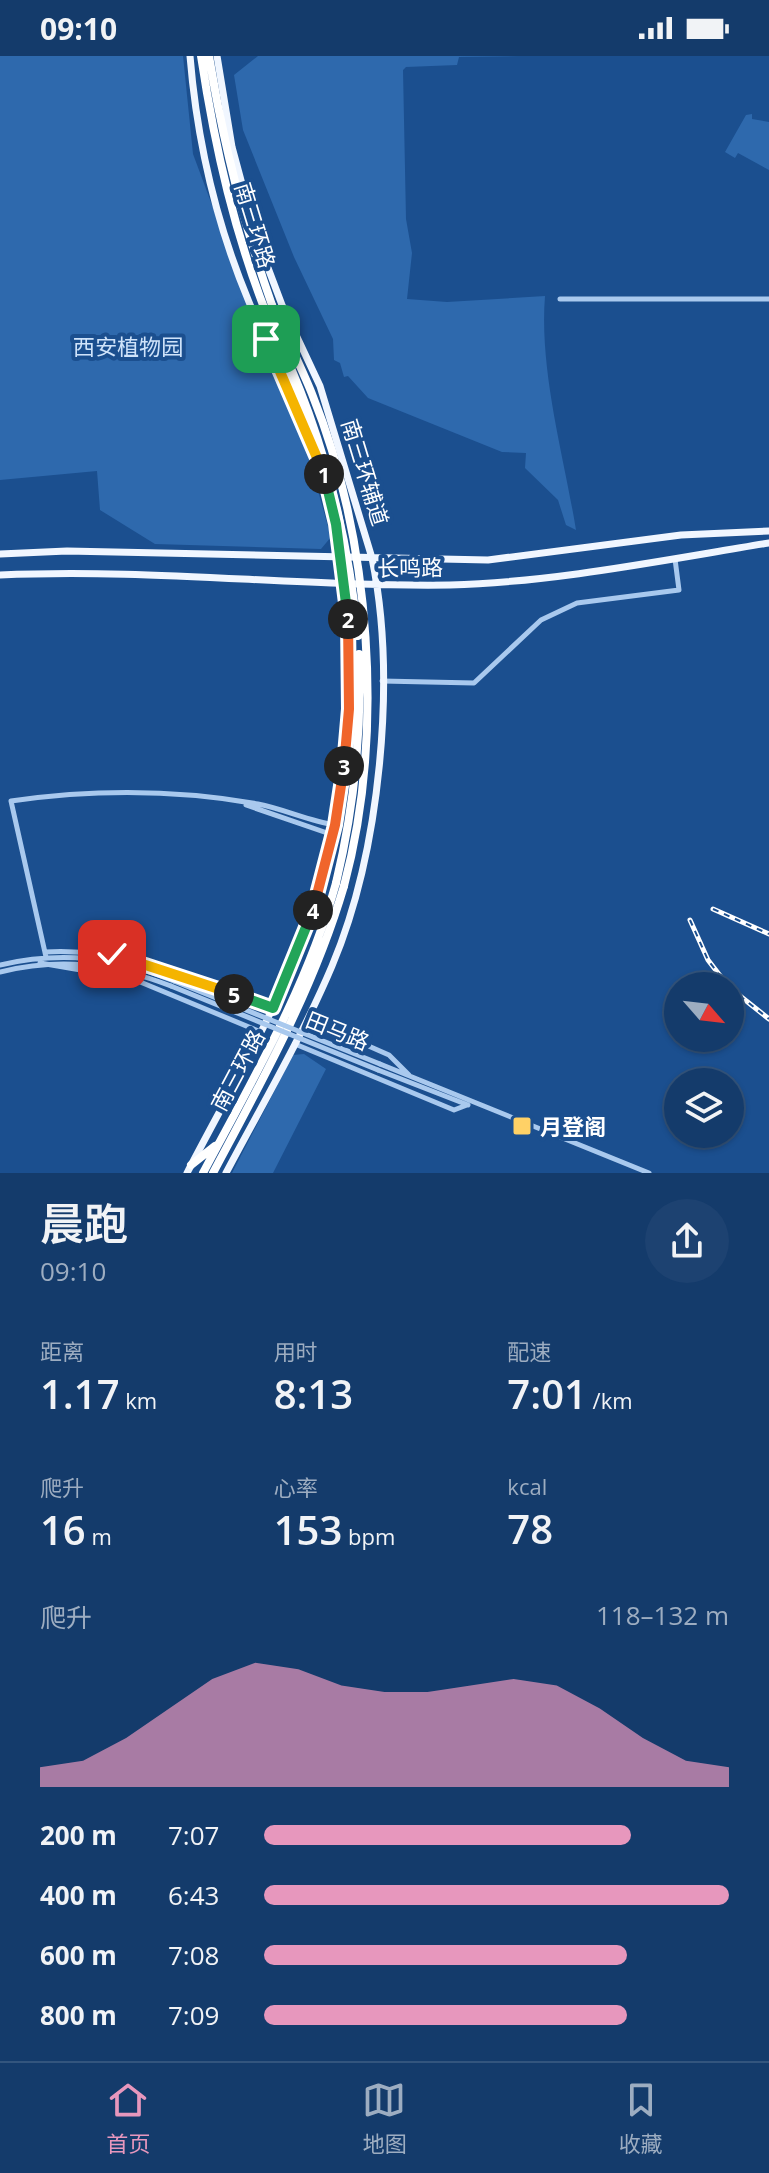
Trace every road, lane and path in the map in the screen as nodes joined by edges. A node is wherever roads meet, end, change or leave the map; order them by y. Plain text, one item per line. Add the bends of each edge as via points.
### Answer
1 (190, 56) edge
2 (201, 56) edge
3 (209, 56) edge
4 (217, 56) edge
5 (560, 299) dead end
6 (769, 299) edge
7 (769, 531) edge
8 (769, 543) edge
9 (0, 554) edge
10 (372, 558) junction
11 (342, 559) junction
12 (675, 559) junction
13 (0, 575) edge
14 (345, 585) junction
15 (377, 585) junction
16 (381, 681) junction
17 (233, 801) junction
18 (335, 825) junction
19 (333, 835) junction
20 (340, 884) junction
21 (46, 954) junction
22 (40, 963) junction
23 (0, 965) edge
24 (0, 972) edge
25 (172, 984) junction
26 (273, 1008) junction
27 (306, 1019) junction
28 (261, 1032) junction
29 (294, 1044) junction
30 (379, 1067) junction
31 (410, 1075) junction
32 (477, 1104) junction
33 (467, 1105) junction
34 (219, 1143) junction
35 (189, 1169) edge
36 (203, 1173) edge
37 (213, 1173) edge
38 (226, 1173) edge
39 (649, 1173) edge

1 - 11 main road, 南三环辅道 via 199,137 221,225 319,460
2 - 20 highway, 南三环路, bridge via 215,149 234,222 315,428 353,584 360,723
3 - 20 highway, 南三环路, bridge via 247,237 313,395 336,467 362,598 367,711 356,833
4 - 10 main road, 南三环辅道 via 232,147 256,236 320,386
5 - 6 street
7 - 10 main road, 长鸣路 via 681,535 488,560
8 - 12 main road, 长鸣路
9 - 11 main road, 长鸣路
10 - 11 main road, 长鸣路
10 - 15 main road, 南三环辅道
11 - 14 main road, 南三环辅道
12 - 15 main road, 长鸣路 via 495,581
12 - 16 street via 679,590 577,603 541,620 474,683
13 - 14 main road, 长鸣路
14 - 15 main road, 长鸣路
14 - 18 main road, 南三环辅道 via 349,709
15 - 16 main road, 南三环辅道
16 - 27 main road, 南三环辅道 via 379,774 369,839 332,965
17 - 18 street
17 - 19 street
17 - 21 street via 123,790 11,801
18 - 19 main road, 南三环辅道
19 - 26 main road, 南三环辅道 via 312,912
20 - 34 highway, 南三环路 via 298,989
20 - 37 highway, 南三环路 via 332,926 300,1005
21 - 23 street, 田马路
21 - 25 street, 田马路 via 127,964
21 - 26 street via 78,950 142,961
22 - 24 street, 田马路
22 - 25 street, 田马路 via 102,966
22 - 28 street via 133,979
25 - 30 street, 田马路, bridge
26 - 28 main road, 南三环辅道
27 - 29 main road, 南三环辅道
27 - 31 street via 389,1055
28 - 35 main road, 南三环辅道
29 - 33 street via 454,1110
29 - 38 main road, 南三环辅道
30 - 31 street, 田马路
30 - 33 street, 田马路
31 - 32 street, 田马路
32 - 33 street, 田马路
32 - 39 street, 田马路
34 - 35 highway
34 - 36 highway, 南三环路

